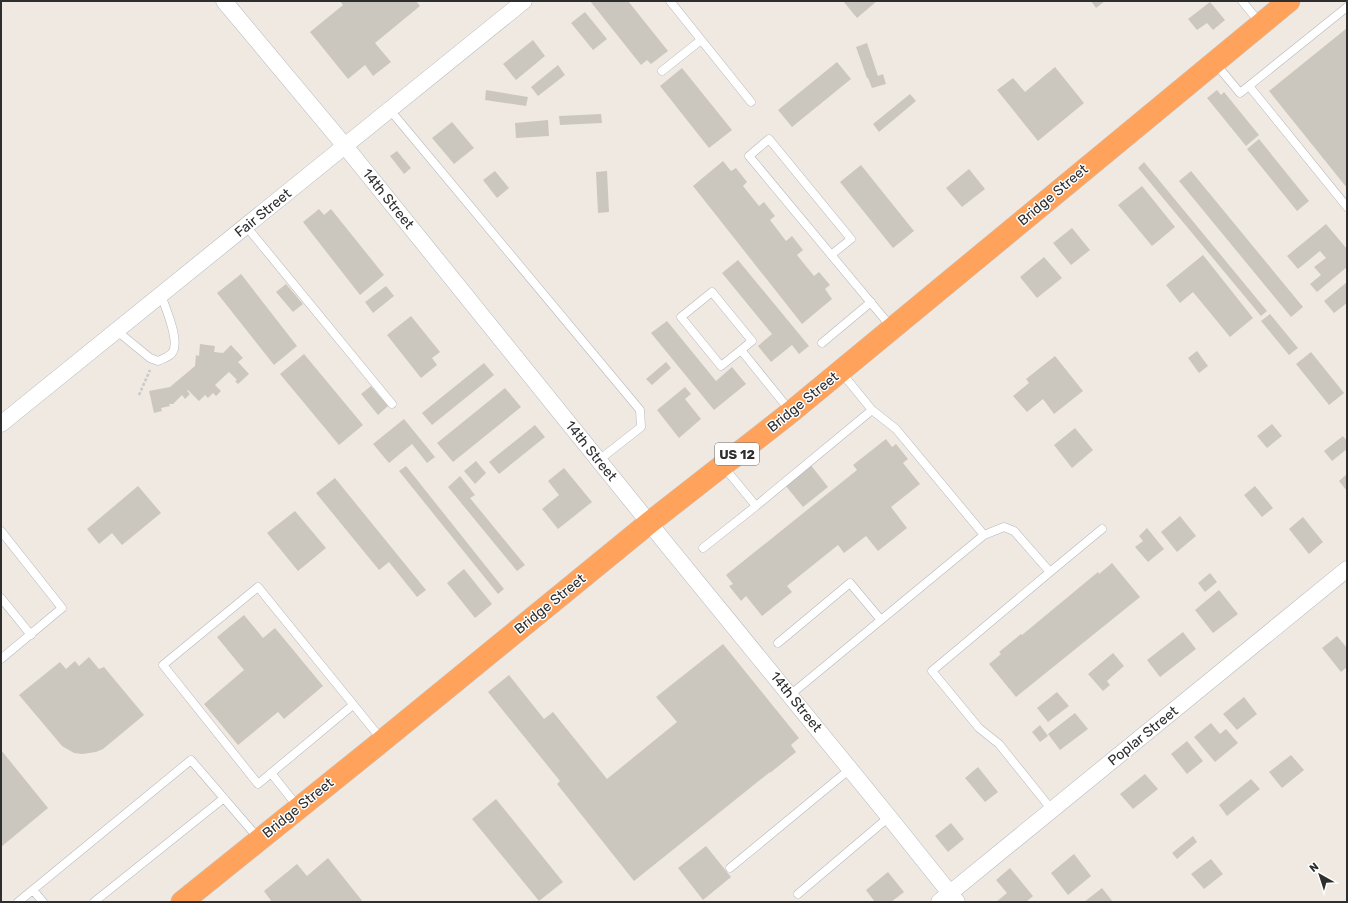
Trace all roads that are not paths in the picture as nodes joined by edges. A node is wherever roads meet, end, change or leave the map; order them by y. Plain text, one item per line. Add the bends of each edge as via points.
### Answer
1 (224, 1) edge
2 (524, 1) edge
3 (670, 1) edge
4 (1242, 1) edge
5 (1289, 1) edge
6 (1347, 7) edge
7 (1260, 24) junction
8 (701, 40) junction
9 (1214, 62) junction
10 (662, 71) dead end
11 (1249, 86) junction
12 (751, 102) dead end
13 (390, 110) junction
14 (345, 146) junction
15 (1347, 207) edge
16 (246, 226) junction
17 (832, 255) junction
18 (161, 295) junction
19 (871, 302) junction
20 (892, 328) junction
21 (117, 331) junction
22 (822, 343) dead end
23 (741, 350) junction
24 (841, 371) junction
25 (392, 404) dead end
26 (872, 410) junction
27 (791, 412) junction
28 (1, 424) edge
29 (599, 460) junction
30 (723, 465) junction
31 (756, 506) junction
32 (649, 523) junction
33 (1102, 529) dead end
34 (1, 531) edge
35 (984, 535) junction
36 (703, 548) dead end
37 (1347, 569) edge
38 (1050, 572) junction
39 (1, 598) edge
40 (881, 620) junction
41 (31, 634) junction
42 (778, 643) dead end
43 (1, 659) edge
44 (790, 695) junction
45 (353, 705) junction
46 (382, 741) junction
47 (850, 769) junction
48 (271, 773) junction
49 (224, 798) junction
50 (299, 808) junction
51 (1052, 810) junction
52 (890, 817) junction
53 (259, 840) junction
54 (730, 868) dead end
55 (33, 890) junction
56 (798, 894) dead end
57 (949, 899) edge
58 (18, 902) edge
59 (43, 902) edge
60 (94, 902) edge
61 (182, 902) edge

1 - 14 street, 14th Street
2 - 13 street, Fair Street
3 - 8 lane
4 - 7 lane
5 - 7 highway, Bridge Street / US 12
6 - 11 lane
7 - 9 highway, Bridge Street / US 12
8 - 10 lane
8 - 12 lane
9 - 11 lane via 1240,93
9 - 20 highway, Bridge Street / US 12
11 - 15 lane
13 - 14 street, Fair Street
13 - 29 lane via 640,410 641,428
14 - 16 street, Fair Street
14 - 29 street, 14th Street
16 - 18 street, Fair Street
16 - 25 lane
17 - 17 lane via 749,156 769,140 851,239
17 - 19 lane
18 - 21 street, Fair Street
18 - 21 lane via 174,332 172,353 158,362
19 - 20 lane
19 - 22 lane
20 - 24 highway, Bridge Street / US 12
21 - 28 street, Fair Street
23 - 23 lane via 752,341 712,292 681,317 721,366
23 - 27 lane
24 - 26 lane
24 - 27 highway, Bridge Street / US 12
26 - 31 lane
26 - 35 lane via 896,429
27 - 30 highway, Bridge Street / US 12
29 - 32 street, 14th Street
30 - 31 lane
30 - 32 highway, Bridge Street / US 12
31 - 36 lane
32 - 44 street, 14th Street
32 - 46 highway, Bridge Street / US 12
33 - 38 lane
34 - 41 lane via 62,608
35 - 38 lane via 1004,527 1014,531
35 - 40 lane
37 - 51 street, Poplar Street
38 - 51 lane via 932,671 979,728 999,744
39 - 41 lane
40 - 42 lane via 850,583
40 - 44 lane
41 - 43 lane
44 - 47 street, 14th Street
45 - 46 lane
45 - 48 lane
45 - 48 lane via 258,587 163,664 258,784
46 - 50 highway, Bridge Street / US 12
47 - 52 street, 14th Street
47 - 54 lane
48 - 50 lane
49 - 53 lane
49 - 55 lane via 192,760
49 - 60 lane
50 - 53 highway, Bridge Street / US 12
51 - 57 street, Poplar Street
52 - 56 lane
52 - 57 street, 14th Street
53 - 61 highway, Bridge Street / US 12
55 - 58 lane
55 - 59 lane

